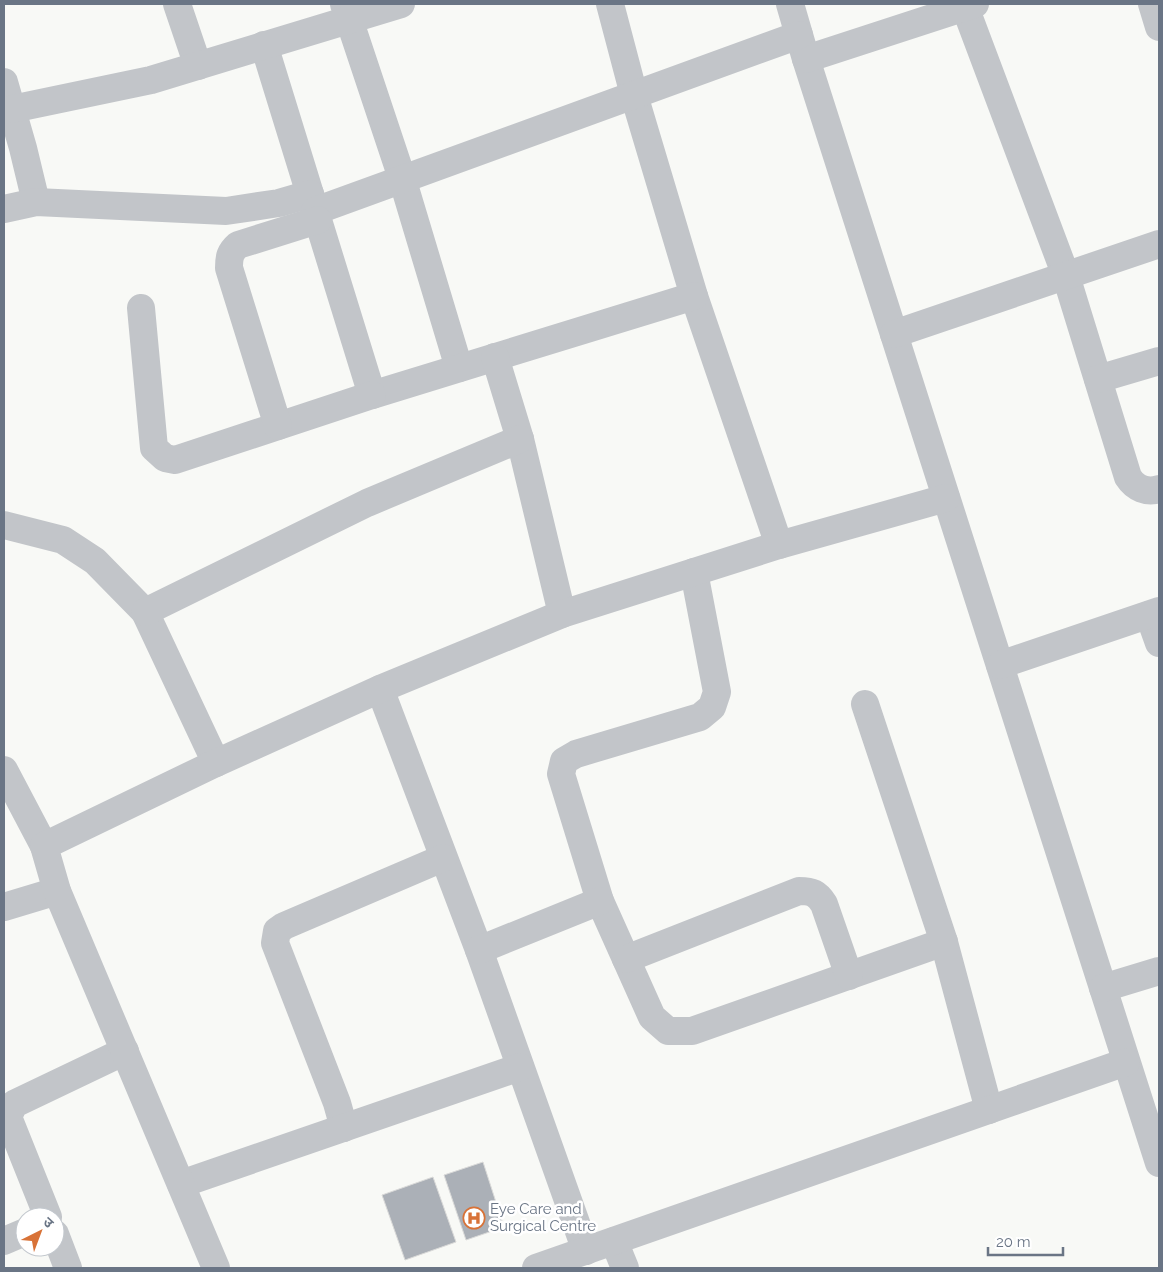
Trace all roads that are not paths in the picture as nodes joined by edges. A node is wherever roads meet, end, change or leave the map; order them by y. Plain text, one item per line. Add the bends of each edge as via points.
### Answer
1 (177, 4) edge
2 (400, 4) edge
3 (610, 4) edge
4 (790, 4) edge
5 (1152, 4) edge
6 (970, 5) edge
7 (346, 11) edge
8 (1159, 27) edge
9 (264, 45) junction
10 (803, 47) junction
11 (198, 66) junction
12 (4, 82) edge
13 (634, 95) junction
14 (12, 109) junction
15 (402, 178) junction
16 (36, 202) junction
17 (314, 208) junction
18 (4, 209) edge
19 (1159, 244) edge
20 (1066, 276) junction
21 (694, 296) junction
22 (141, 308) dead end
23 (894, 334) junction
24 (494, 357) junction
25 (1159, 361) edge
26 (459, 368) junction
27 (1098, 379) junction
28 (372, 395) junction
29 (278, 426) junction
30 (520, 439) junction
31 (1159, 488) edge
32 (946, 498) junction
33 (4, 525) edge
34 (779, 545) junction
35 (694, 572) junction
36 (145, 612) junction
37 (1154, 613) edge
38 (562, 614) junction
39 (1159, 643) edge
40 (1000, 665) junction
41 (380, 689) junction
42 (865, 704) dead end
43 (216, 762) junction
44 (4, 770) edge
45 (44, 846) junction
46 (443, 858) junction
47 (57, 891) junction
48 (600, 901) junction
49 (4, 907) edge
50 (944, 942) junction
51 (479, 950) junction
52 (626, 959) junction
53 (1159, 971) edge
54 (849, 976) junction
55 (1103, 988) junction
56 (125, 1051) junction
57 (1126, 1062) junction
58 (520, 1067) junction
59 (9, 1104) edge
60 (989, 1110) junction
61 (344, 1128) junction
62 (1159, 1163) edge
63 (181, 1184) junction
64 (44, 1207) edge
65 (614, 1241) junction
66 (586, 1251) junction
67 (216, 1268) edge
68 (536, 1268) edge
69 (624, 1268) edge

1 - 11 street
2 - 7 street
3 - 13 street
4 - 10 street
5 - 8 street
6 - 10 street
6 - 20 street
7 - 9 street
7 - 15 street
9 - 11 street
9 - 17 street
10 - 13 street
10 - 23 street
11 - 14 street via 151,80
12 - 14 street
13 - 15 street
13 - 21 street
14 - 16 street
15 - 17 street
15 - 26 street
16 - 17 street via 226,211 280,203
16 - 18 street
17 - 28 street
17 - 29 street via 238,245 231,250 229,258 229,268
19 - 20 street
20 - 23 street
20 - 27 street
21 - 24 street
21 - 34 street
22 - 29 street via 154,448 157,452 175,460
23 - 32 street
24 - 26 street
24 - 30 street
25 - 27 street
26 - 28 street
27 - 31 street via 1128,478 1133,485 1143,489
28 - 29 street
30 - 36 street via 367,503
30 - 38 street
32 - 34 street
32 - 40 street
33 - 36 street via 63,540 95,561
34 - 35 street
35 - 38 street
35 - 48 street via 717,692 712,707 700,717 576,754 564,761 561,774
36 - 43 street
37 - 39 street
37 - 40 street
38 - 41 street
40 - 55 street
41 - 43 street
41 - 46 street
42 - 50 street
43 - 45 street
44 - 45 street
45 - 47 street
46 - 51 street
46 - 61 street via 277,931 275,943
47 - 49 street
47 - 56 street
48 - 51 street
48 - 52 street
50 - 54 street
50 - 60 street
51 - 58 street
52 - 54 street via 652,1017 668,1031 692,1031
52 - 54 street via 799,891 810,891 817,894 824,904
53 - 55 street
55 - 57 street
56 - 59 street
56 - 63 street
57 - 60 street
57 - 62 street
58 - 61 street
58 - 66 street
59 - 64 street via 8,1117
60 - 65 street
61 - 63 street
63 - 67 street
65 - 66 street
65 - 69 street
66 - 68 street

